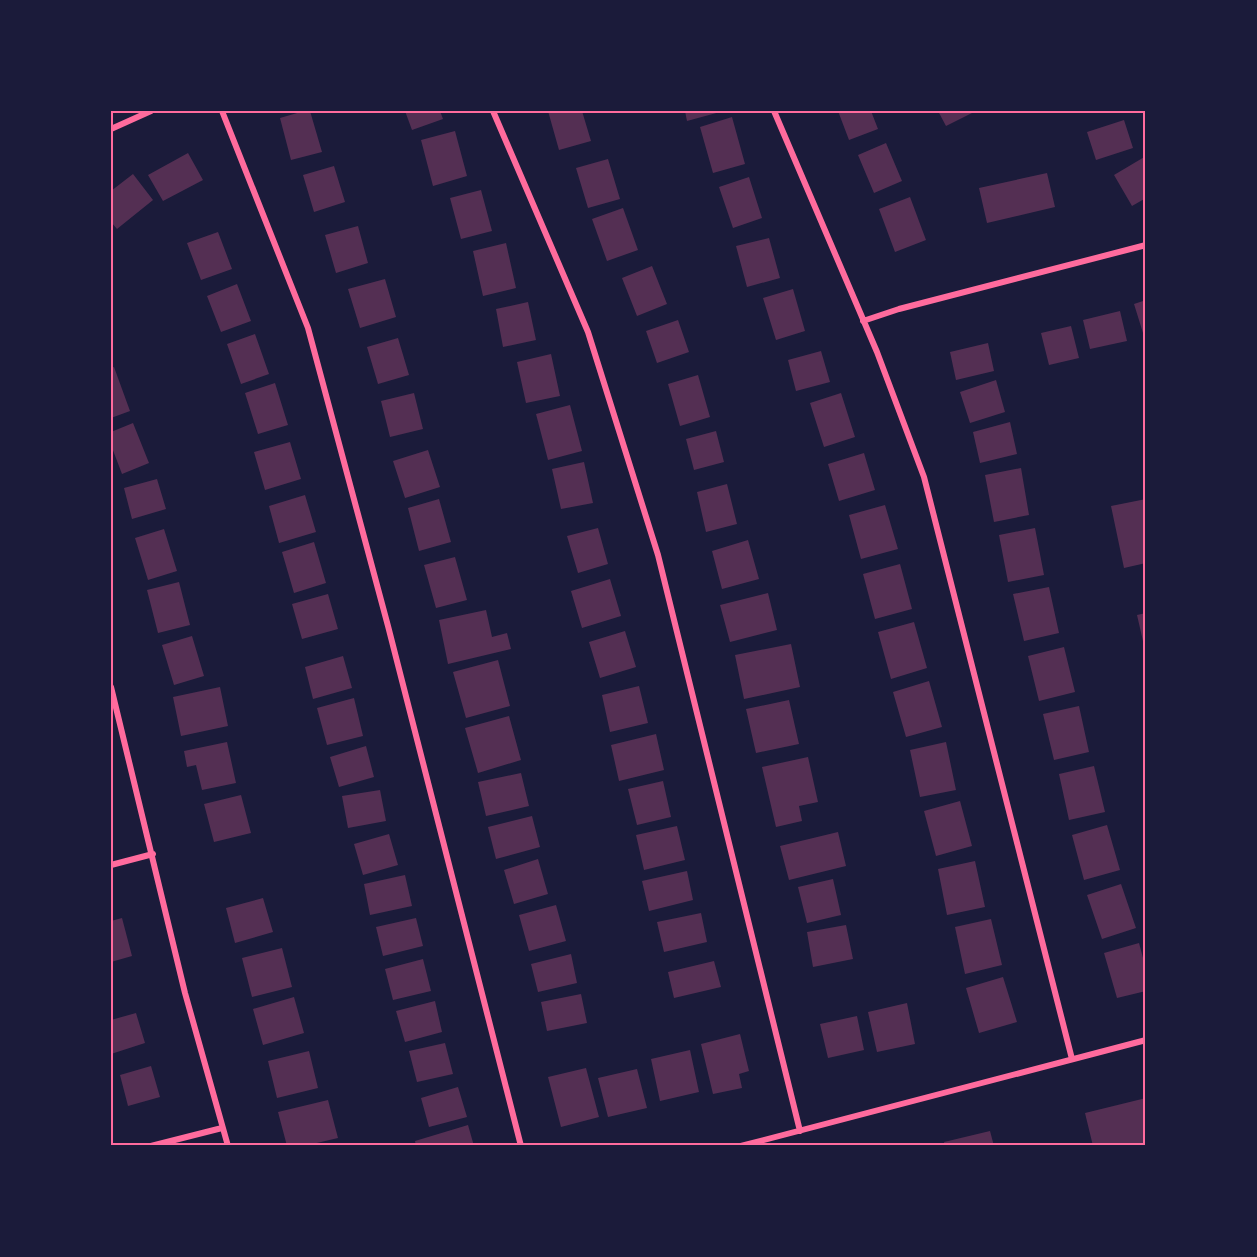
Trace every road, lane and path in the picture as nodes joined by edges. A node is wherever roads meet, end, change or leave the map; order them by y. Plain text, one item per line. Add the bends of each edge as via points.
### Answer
1 (151, 111) edge
2 (222, 111) edge
3 (494, 111) edge
4 (774, 111) edge
5 (111, 129) edge
6 (1146, 244) edge
7 (863, 321) junction
8 (111, 687) edge
9 (153, 854) junction
10 (111, 865) edge
11 (1146, 1040) edge
12 (1072, 1059) junction
13 (222, 1128) junction
14 (800, 1131) junction
15 (151, 1146) edge
16 (228, 1146) edge
17 (521, 1146) edge
18 (741, 1146) edge

1 - 5 street
2 - 17 street via 308,328
3 - 14 street via 588,332 658,555
4 - 7 street
6 - 7 street
7 - 12 street via 924,477
8 - 9 street
9 - 10 street
9 - 13 street
11 - 12 street
12 - 14 street
13 - 15 street
13 - 16 street
14 - 18 street

